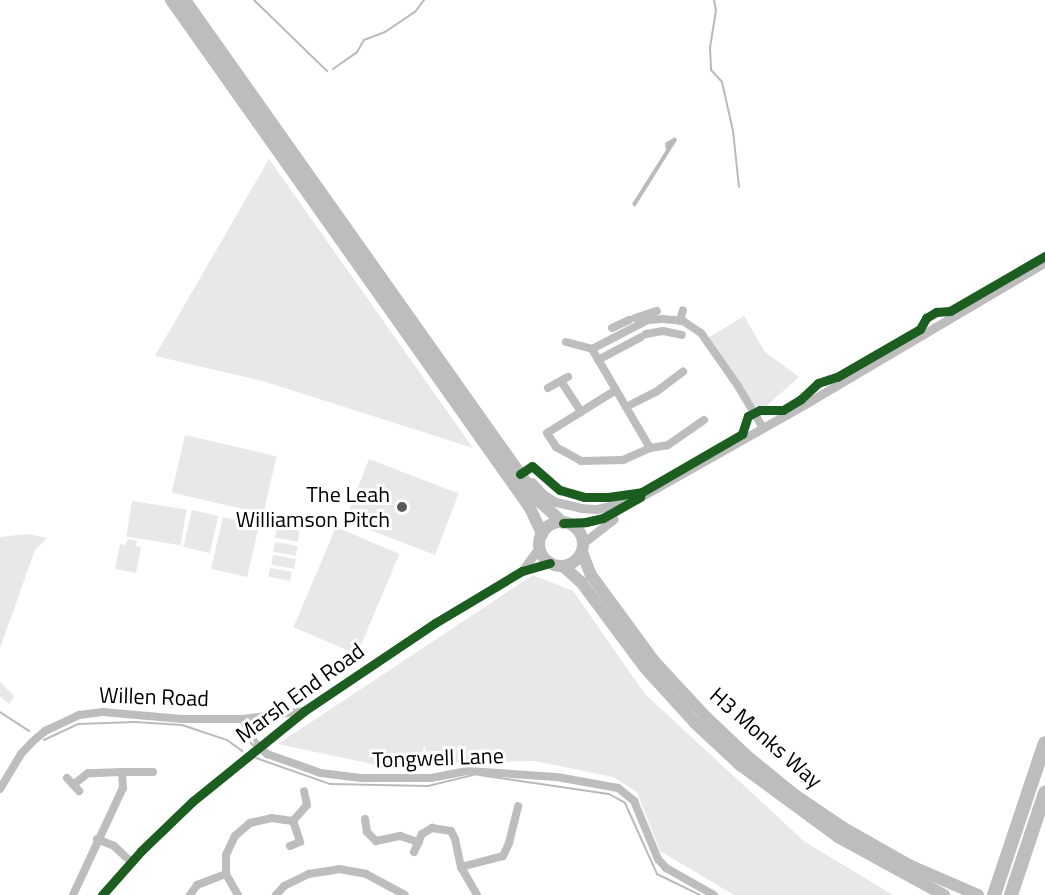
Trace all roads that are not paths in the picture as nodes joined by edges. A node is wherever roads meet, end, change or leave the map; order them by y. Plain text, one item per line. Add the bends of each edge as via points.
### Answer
1 (171, 0) edge
2 (185, 0) edge
3 (1045, 263) edge
4 (683, 310) dead end
5 (657, 311) dead end
6 (646, 317) junction
7 (669, 319) junction
8 (628, 321) junction
9 (680, 321) junction
10 (612, 328) dead end
11 (626, 332) junction
12 (667, 332) junction
13 (682, 336) dead end
14 (566, 342) dead end
15 (592, 349) junction
16 (598, 360) junction
17 (683, 372) dead end
18 (548, 388) dead end
19 (616, 390) junction
20 (626, 407) junction
21 (581, 412) junction
22 (704, 420) dead end
23 (763, 428) junction
24 (650, 448) junction
25 (507, 454) junction
26 (634, 500) junction
27 (563, 522) junction
28 (541, 540) junction
29 (582, 548) junction
30 (550, 562) junction
31 (563, 566) junction
32 (522, 571) junction
33 (304, 711) junction
34 (243, 719) junction
35 (1045, 743) edge
36 (257, 747) junction
37 (122, 772) junction
38 (153, 772) dead end
39 (67, 778) dead end
40 (73, 785) junction
41 (0, 789) edge
42 (79, 791) dead end
43 (304, 791) dead end
44 (1045, 793) edge
45 (518, 806) dead end
46 (365, 819) dead end
47 (293, 820) junction
48 (97, 839) junction
49 (419, 842) junction
50 (290, 846) dead end
51 (414, 852) dead end
52 (131, 862) junction
53 (461, 867) junction
54 (226, 874) junction
55 (944, 890) edge
56 (73, 895) edge
57 (102, 895) edge
58 (190, 895) edge
59 (238, 895) edge
60 (276, 895) edge
61 (405, 895) edge
62 (477, 895) edge
63 (714, 895) edge
64 (978, 895) edge
65 (994, 895) edge
66 (1011, 895) edge

1 - 28 main road via 530,508
2 - 25 main road
3 - 23 street
3 - 29 street via 782,423 606,523
4 - 9 street
5 - 6 street
6 - 7 street
6 - 8 street
6 - 11 street
7 - 9 street
7 - 12 street
8 - 10 street
8 - 11 street
9 - 23 street via 701,333
11 - 15 street
12 - 13 street
12 - 16 street via 644,336
14 - 15 street
15 - 16 street
16 - 19 street
17 - 20 street
18 - 21 street via 565,379
19 - 20 street
19 - 21 street
20 - 24 street
21 - 24 street via 547,433 556,447 581,461 623,460
22 - 24 street via 668,445
23 - 26 street
25 - 26 street via 543,494 556,502 597,509
25 - 27 main road via 540,502
26 - 27 street via 603,518
27 - 28 main road via 551,525
27 - 29 main road via 576,528
28 - 30 main road
28 - 32 street, Marsh End Road
29 - 31 main road via 574,562
29 - 55 main road, H3 Monks Way via 591,575 654,661 747,756 795,795
30 - 31 main road
30 - 32 street, Marsh End Road
31 - 55 main road, H3 Monks Way via 581,582 645,668 740,765 837,837
32 - 33 street, Marsh End Road via 435,623
33 - 34 street, Willen Road
33 - 36 street, Marsh End Road
34 - 36 street
34 - 41 street, Willen Road via 182,719 103,712 79,715 45,731 32,742
35 - 65 highway
36 - 52 street, Marsh End Road via 193,801
36 - 63 street, Tongwell Lane via 321,772 361,778 431,778 468,771 557,777 618,788 633,801 658,859 666,868
37 - 38 street
37 - 40 street via 88,774
37 - 48 street via 123,788
39 - 40 street
40 - 42 street
43 - 47 street via 308,805
44 - 66 highway
45 - 53 street via 503,856
46 - 49 street via 368,840 400,836
47 - 50 street via 300,842
47 - 54 street via 271,818 250,823 235,836 226,855
48 - 52 street via 114,846
48 - 56 street
49 - 51 street
49 - 53 street via 422,834 432,828 451,831
52 - 57 street, Marsh End Road
53 - 62 street
54 - 58 street via 197,885
54 - 59 street
55 - 64 main road, H3 Monks Way
60 - 61 street via 284,886 309,874 339,869 366,874

